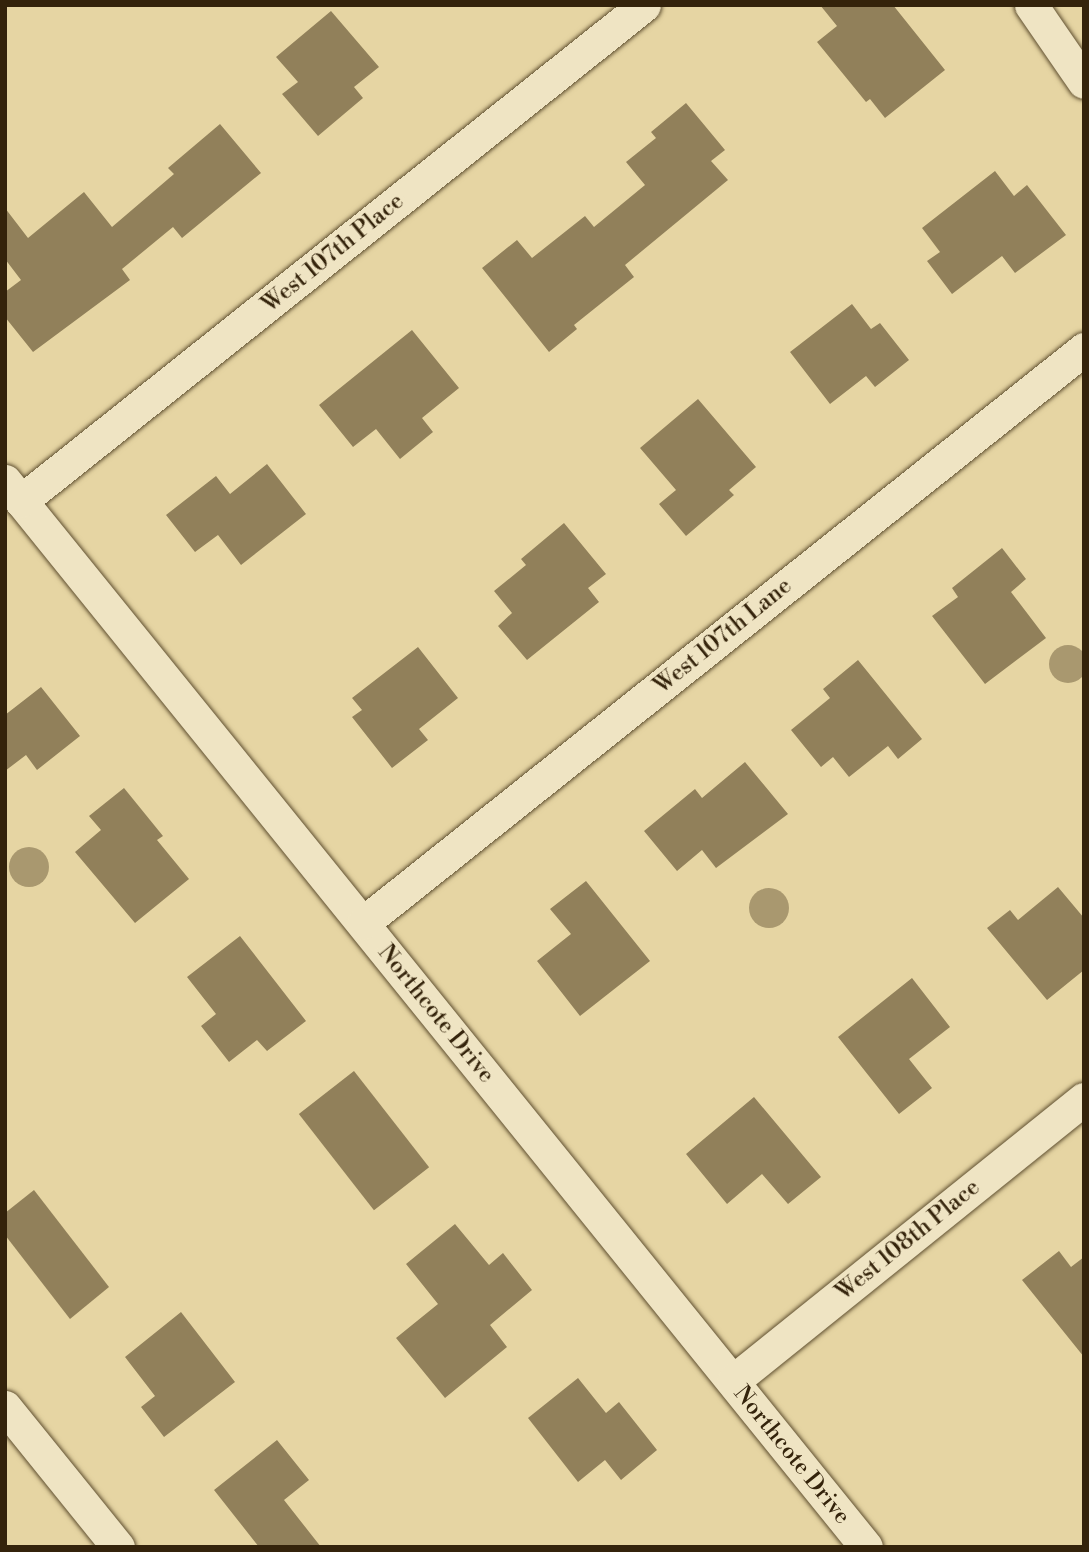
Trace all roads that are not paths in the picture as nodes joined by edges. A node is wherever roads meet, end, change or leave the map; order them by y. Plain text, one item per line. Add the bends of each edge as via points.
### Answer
1 (644, 5) edge
2 (1031, 5) edge
3 (1084, 82) edge
4 (1084, 349) edge
5 (13, 491) edge
6 (363, 923) junction
7 (1084, 1099) edge
8 (733, 1381) junction
9 (5, 1407) edge
10 (118, 1547) edge
11 (866, 1547) edge

1 - 5 street, West 107th Place
2 - 3 street
4 - 6 street, West 107th Lane
5 - 6 street, Northcote Drive
6 - 8 street, Northcote Drive
7 - 8 street, West 108th Place
8 - 11 street, Northcote Drive
9 - 10 street

